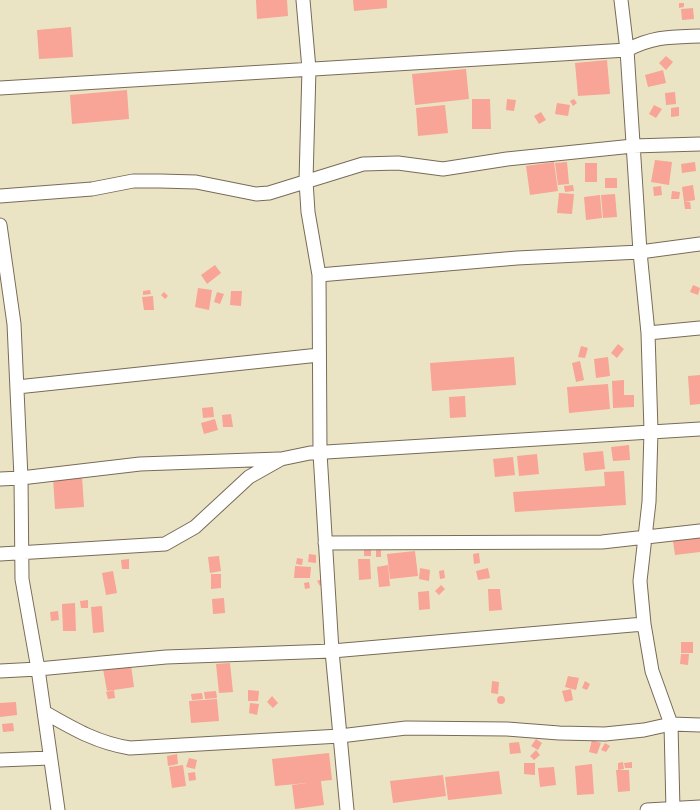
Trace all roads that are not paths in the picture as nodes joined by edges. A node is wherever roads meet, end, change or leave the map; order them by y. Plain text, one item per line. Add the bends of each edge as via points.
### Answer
1 (303, 0) edge
2 (621, 0) edge
3 (700, 36) edge
4 (627, 50) junction
5 (309, 69) junction
6 (0, 88) edge
7 (700, 144) edge
8 (633, 146) junction
9 (306, 181) junction
10 (0, 196) edge
11 (0, 225) edge
12 (700, 244) edge
13 (640, 252) junction
14 (319, 275) junction
15 (700, 328) edge
16 (648, 333) junction
17 (319, 355) junction
18 (17, 387) junction
19 (700, 429) edge
20 (651, 431) junction
21 (320, 453) junction
22 (281, 459) junction
23 (21, 478) junction
24 (0, 479) edge
25 (700, 531) edge
26 (644, 537) junction
27 (325, 543) junction
28 (22, 551) junction
29 (0, 554) edge
30 (644, 624) junction
31 (332, 651) junction
32 (38, 669) junction
33 (0, 671) edge
34 (44, 712) junction
35 (671, 724) junction
36 (700, 725) edge
37 (340, 736) junction
38 (50, 758) junction
39 (0, 760) edge
40 (700, 807) edge
41 (673, 809) edge
42 (58, 810) edge
43 (346, 810) edge
44 (647, 810) edge

1 - 5 street
2 - 4 street
3 - 4 street via 661,37
4 - 5 street
4 - 8 street
5 - 6 street
5 - 9 street
7 - 8 street
8 - 9 street via 507,159 443,169 398,163 363,164
8 - 13 street
9 - 10 street via 269,193 256,194 196,182 133,181 92,189
9 - 14 street via 308,212
11 - 18 street via 14,324
12 - 13 street
13 - 14 street via 517,258
13 - 16 street
14 - 17 street
15 - 16 street
16 - 20 street
17 - 18 street
17 - 21 street
18 - 23 street
19 - 20 street
20 - 21 street
20 - 26 street via 649,502
21 - 22 street
21 - 27 street
22 - 23 street via 140,464
22 - 28 street via 249,477 195,527 165,544
23 - 24 street
23 - 28 street
25 - 26 street
26 - 27 street via 554,544 503,541
26 - 30 street via 640,580
27 - 31 street
28 - 29 street
28 - 32 street via 22,579
30 - 31 street
30 - 35 street via 652,670
31 - 32 street via 166,657
31 - 37 street
32 - 33 street
32 - 34 street
34 - 37 street via 83,735 109,745 130,748
34 - 38 street
35 - 36 street
35 - 37 street via 604,734 406,728
35 - 41 street
37 - 43 street
38 - 39 street
38 - 42 street
40 - 41 street
41 - 44 street

